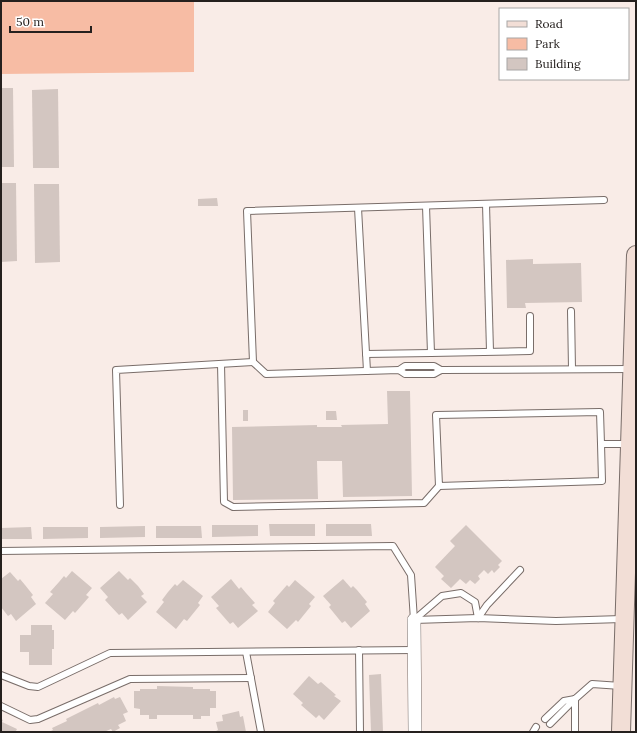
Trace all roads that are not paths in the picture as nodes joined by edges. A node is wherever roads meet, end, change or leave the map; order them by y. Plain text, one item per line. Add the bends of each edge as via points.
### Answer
1 (604, 200) dead end
2 (486, 204) junction
3 (426, 206) junction
4 (358, 208) junction
5 (636, 255) edge
6 (571, 311) dead end
7 (530, 316) dead end
8 (490, 351) junction
9 (431, 353) junction
10 (366, 354) junction
11 (253, 362) junction
12 (221, 364) junction
13 (632, 368) junction
14 (572, 369) junction
15 (367, 371) junction
16 (632, 435) edge
17 (601, 444) junction
18 (439, 486) junction
19 (120, 506) dead end
20 (1, 551) edge
21 (520, 570) dead end
22 (627, 611) junction
23 (478, 618) junction
24 (414, 620) junction
25 (359, 650) junction
26 (414, 650) junction
27 (246, 652) junction
28 (1, 675) edge
29 (251, 678) junction
30 (623, 686) junction
31 (575, 700) junction
32 (1, 706) edge
33 (547, 722) dead end
34 (262, 732) edge
35 (360, 732) edge
36 (415, 732) edge
37 (575, 732) edge
38 (621, 732) edge

1 - 2 lane
2 - 3 lane
2 - 8 lane
3 - 4 lane
3 - 9 lane
4 - 10 lane
4 - 11 lane via 247,212
5 - 13 main road
6 - 14 lane
7 - 8 lane via 530,351
8 - 9 lane
9 - 10 lane
10 - 15 lane
11 - 12 lane
11 - 15 lane via 266,374
12 - 18 lane via 224,502 233,507 424,503
12 - 19 lane via 116,370
13 - 14 lane
13 - 16 main road
14 - 15 lane via 441,370 434,366 405,366 399,370
16 - 17 lane
16 - 22 main road
17 - 18 lane via 602,481
17 - 18 lane via 600,412 436,415
20 - 24 lane via 393,546 411,575
21 - 23 lane via 486,605
22 - 23 lane via 556,621
22 - 30 main road
23 - 24 lane
23 - 24 lane via 475,602 461,593 442,596
24 - 26 street
25 - 26 lane
25 - 27 lane
25 - 35 lane
26 - 36 street
27 - 28 lane via 110,653 38,687
27 - 29 lane
29 - 32 lane via 130,679 38,720 30,720
29 - 34 lane
30 - 31 lane via 592,684
30 - 38 main road
31 - 33 lane via 564,701
31 - 37 lane

